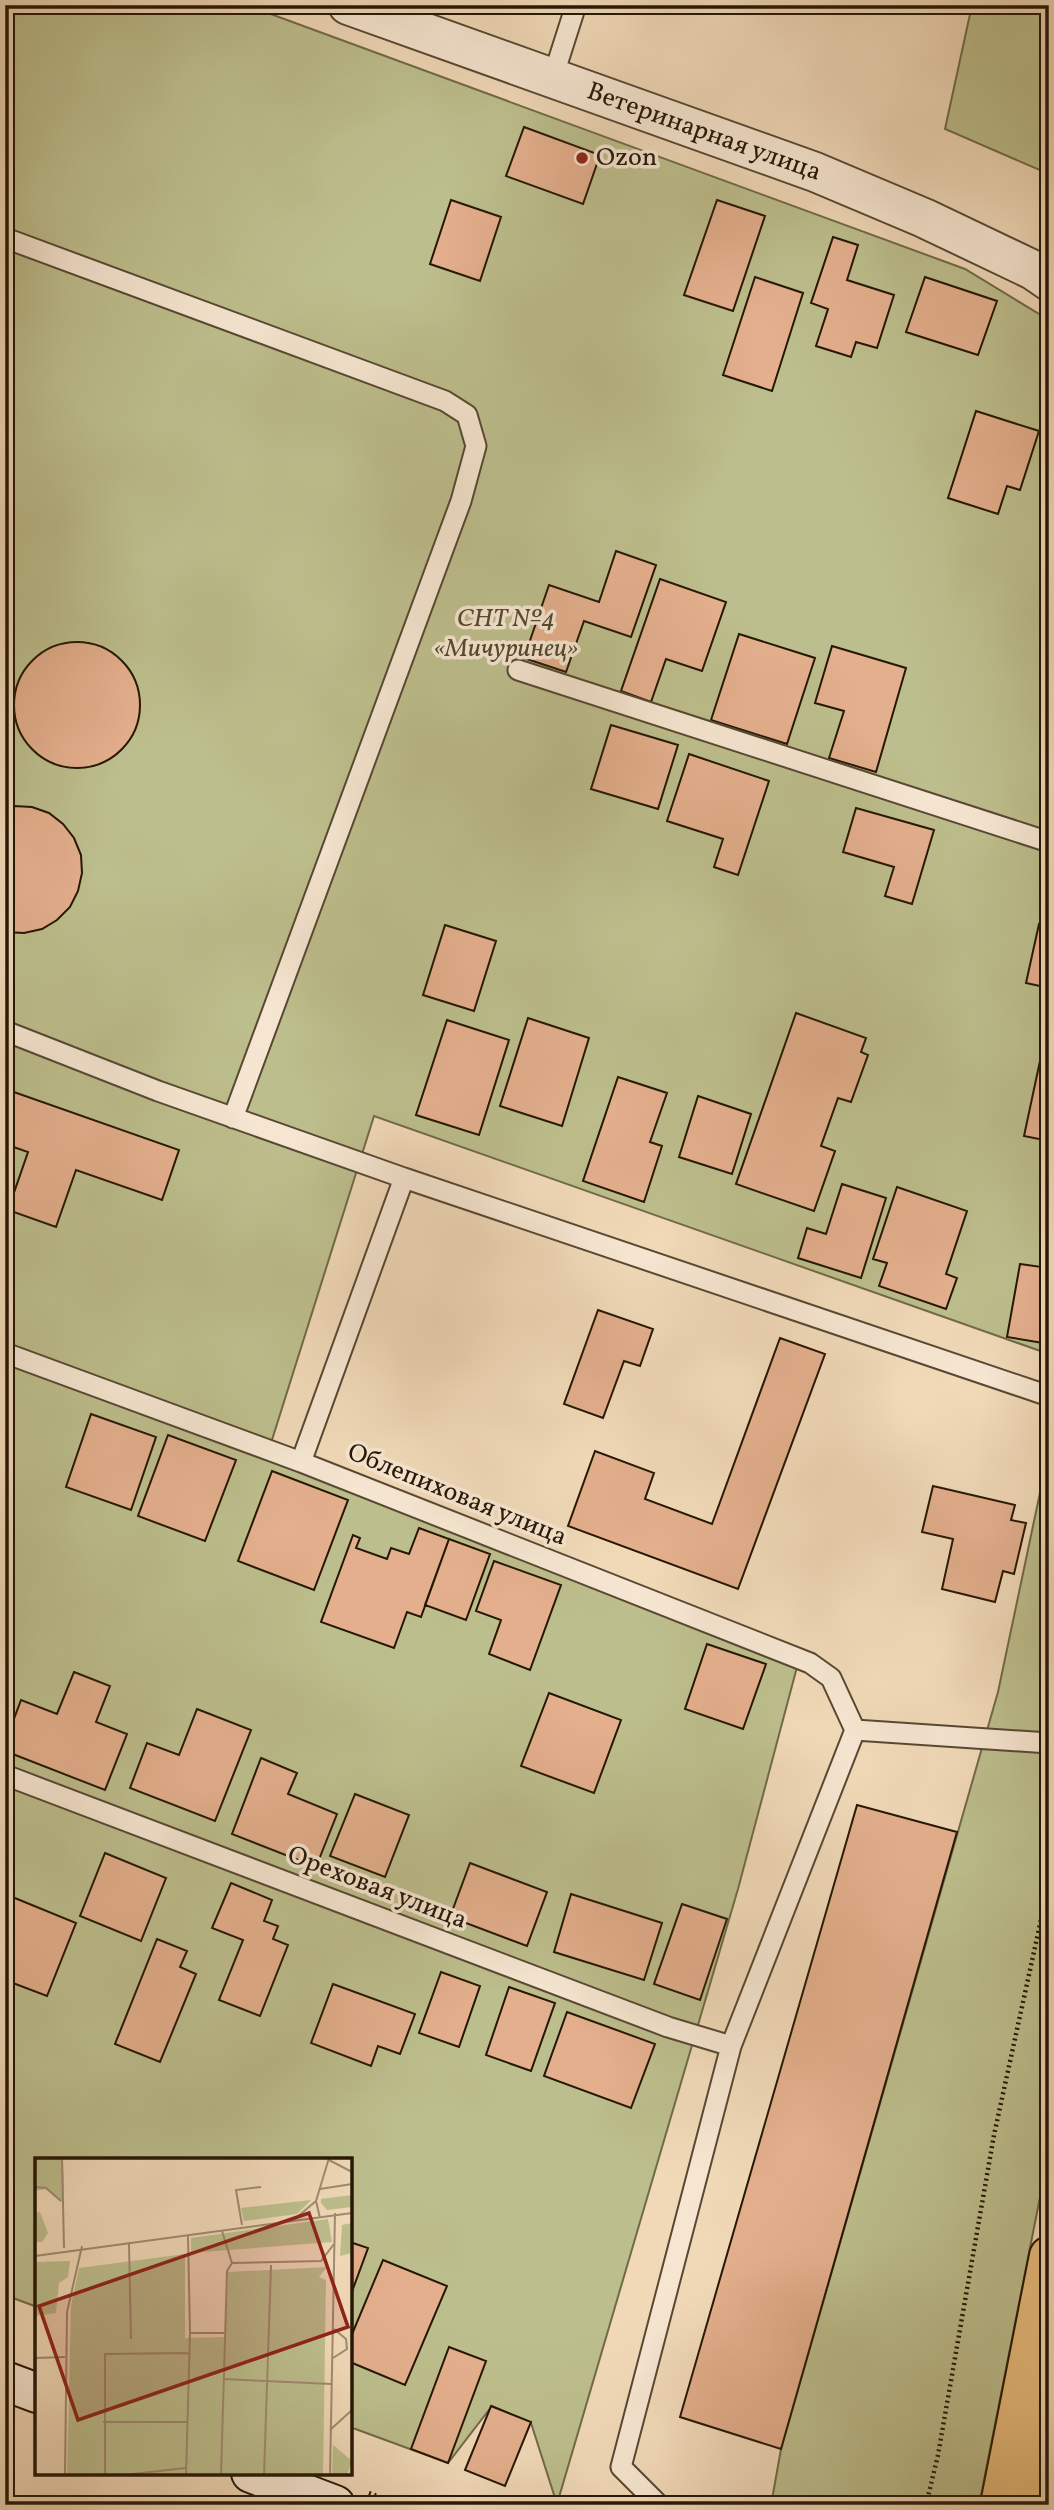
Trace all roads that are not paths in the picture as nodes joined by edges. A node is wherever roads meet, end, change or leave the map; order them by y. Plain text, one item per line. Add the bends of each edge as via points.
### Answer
1 (348, 5) edge
2 (576, 5) edge
3 (553, 77) junction
4 (5, 238) edge
5 (1049, 281) edge
6 (518, 670) dead end
7 (1049, 842) edge
8 (5, 1031) edge
9 (233, 1118) junction
10 (404, 1178) junction
11 (5, 1353) edge
12 (1049, 1396) edge
13 (301, 1462) junction
14 (855, 1730) junction
15 (1049, 1743) edge
16 (5, 1775) edge
17 (731, 2046) junction
18 (1049, 2256) edge
19 (1049, 2406) edge
20 (256, 2475) edge
21 (335, 2505) edge
22 (659, 2505) edge
23 (1000, 2505) edge
24 (1029, 2505) edge

1 - 3 street, Ветеринарная улица
2 - 3 lane
3 - 5 street, Ветеринарная улица via 815,172 924,218
4 - 9 lane via 444,401 467,415 476,446 461,501
6 - 7 lane
8 - 9 lane
9 - 10 lane
10 - 12 lane
10 - 13 lane
11 - 13 lane, Облепиховая улица
13 - 14 lane, Облепиховая улица via 810,1663 831,1678
14 - 15 lane
14 - 17 lane
16 - 17 lane, Ореховая улица via 655,2022
17 - 22 lane via 621,2468
18 - 23 main road
19 - 24 main road
20 - 21 street

